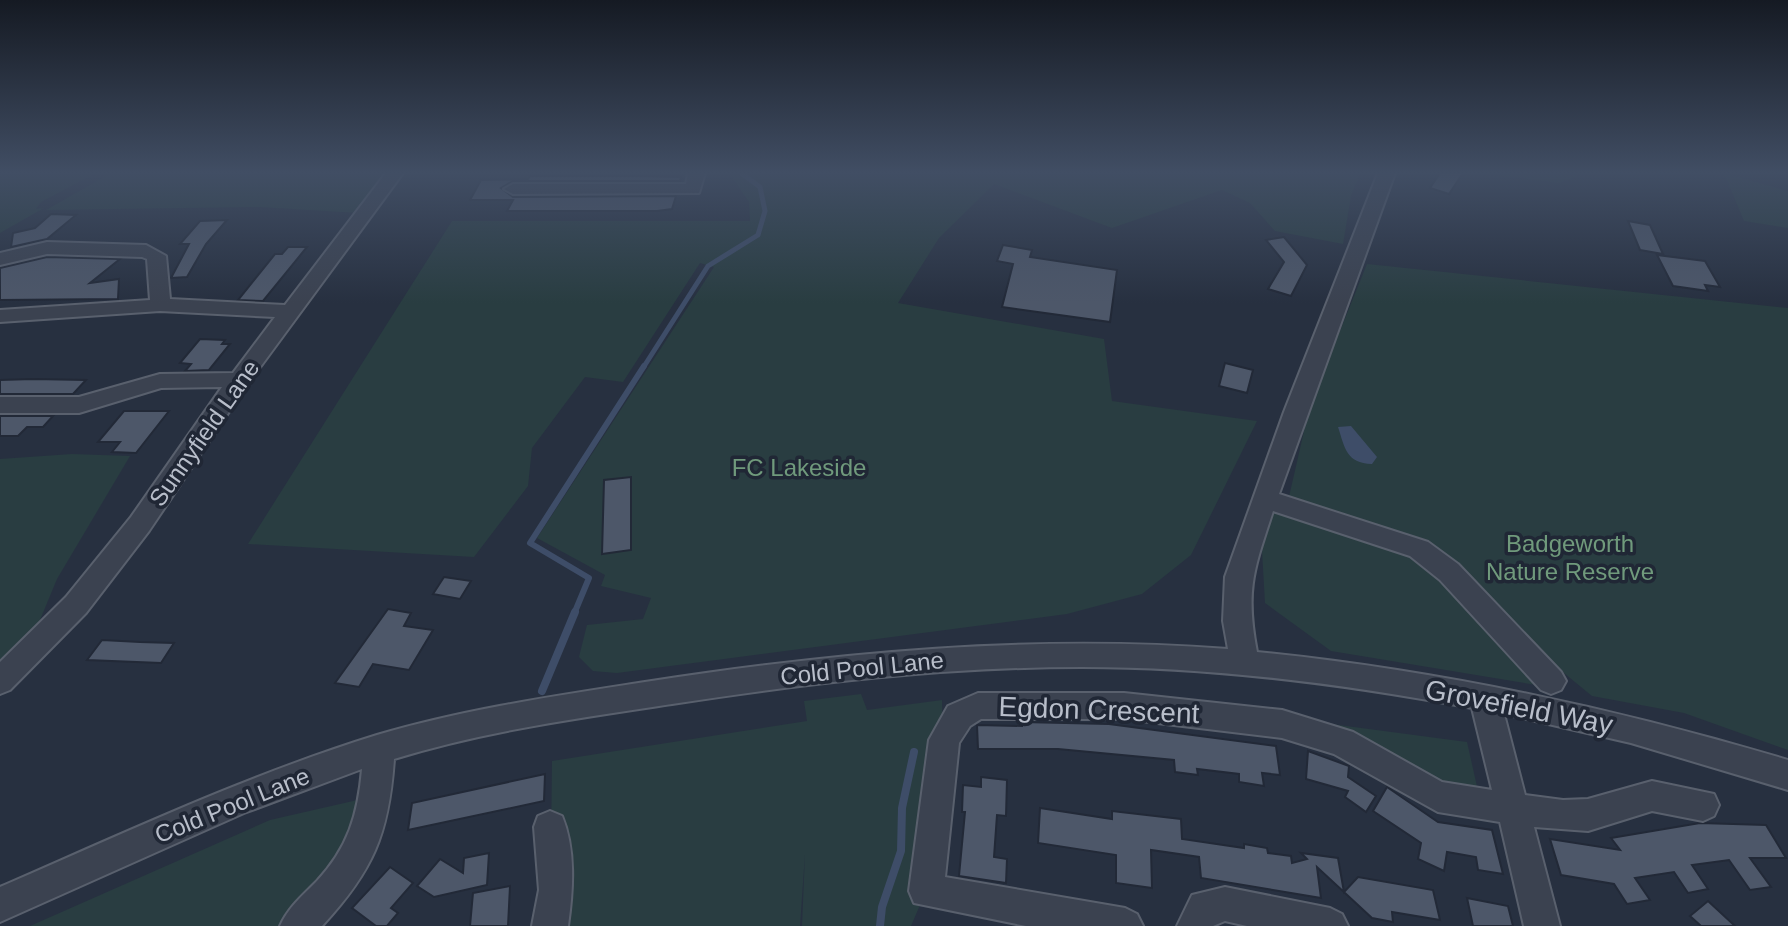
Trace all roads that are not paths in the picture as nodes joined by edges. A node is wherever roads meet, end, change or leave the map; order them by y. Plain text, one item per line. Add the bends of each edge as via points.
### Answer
1 (363, 216) edge
2 (1371, 216) edge
3 (0, 259) edge
4 (160, 305) junction
5 (291, 312) junction
6 (9, 316) edge
7 (0, 330) edge
8 (239, 380) junction
9 (0, 405) edge
10 (1265, 499) junction
11 (1245, 663) junction
12 (0, 681) edge
13 (1551, 681) dead end
14 (1485, 699) junction
15 (379, 749) junction
16 (1788, 775) edge
17 (1703, 805) dead end
18 (1510, 808) junction
19 (550, 827) dead end
20 (0, 905) edge
21 (298, 926) edge
22 (550, 926) edge
23 (1125, 926) edge
24 (1195, 926) edge
25 (1330, 926) edge
26 (1542, 926) edge

1 - 5 street, Sunnyfield Lane
2 - 10 street
3 - 4 street via 47,248 146,251 156,256
4 - 5 street
4 - 6 street
5 - 8 street, Sunnyfield Lane
6 - 7 street
8 - 9 street via 160,381 79,405
8 - 12 street, Sunnyfield Lane via 76,605
10 - 11 street via 1238,577 1237,621
10 - 13 street via 1419,549 1449,572
11 - 14 street, Grovefield Way
11 - 15 street, Cold Pool Lane via 1034,656 864,667 602,702
14 - 16 street, Grovefield Way via 1694,744
14 - 18 street
15 - 20 street, Cold Pool Lane via 199,815
15 - 21 street via 375,796 360,851
17 - 18 street via 1652,796 1576,817
18 - 23 street, Egdon Crescent via 1438,797 1342,742 1282,724 1079,705 978,706 959,716 944,740 926,891
18 - 26 street
19 - 22 street via 556,890
24 - 25 street via 1204,907 1225,904

